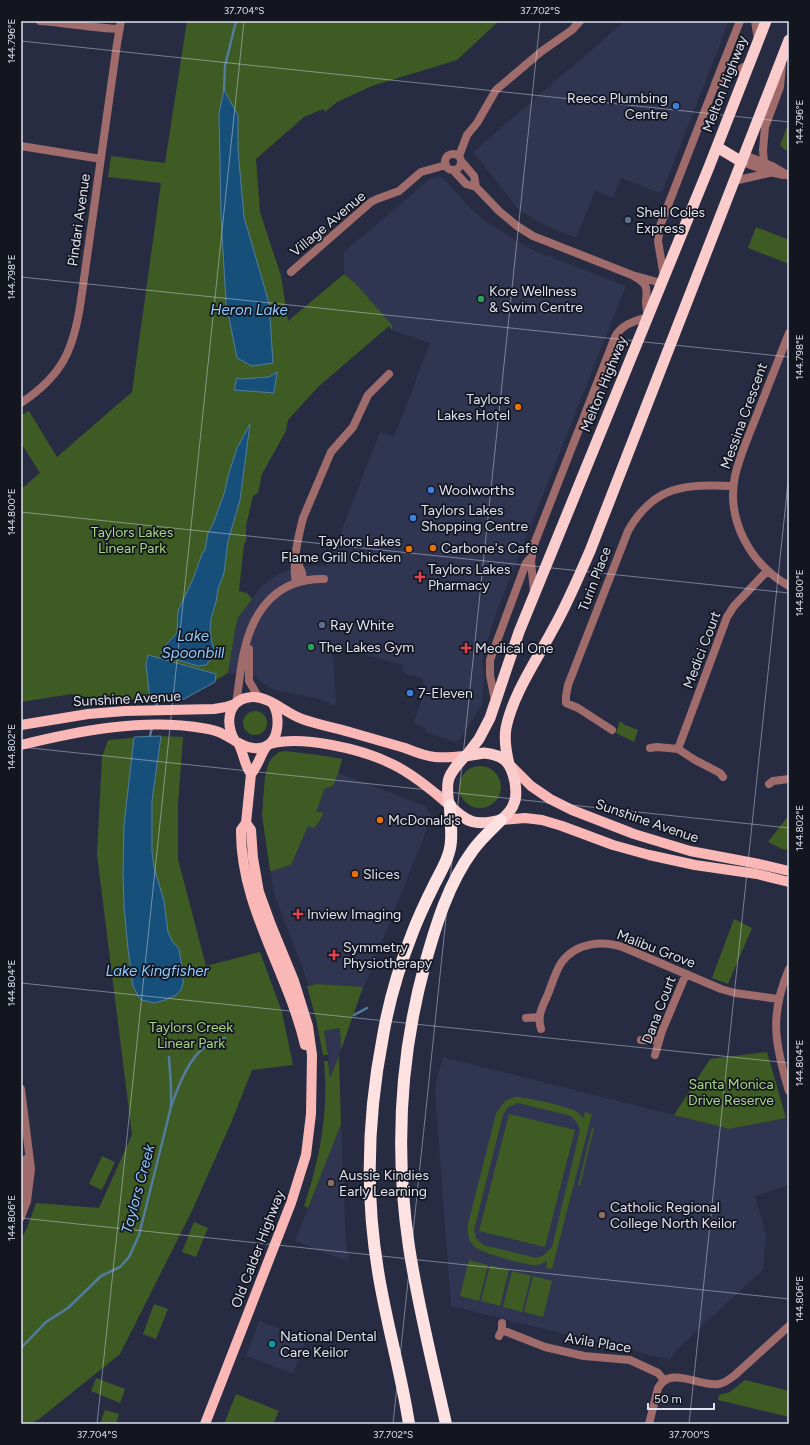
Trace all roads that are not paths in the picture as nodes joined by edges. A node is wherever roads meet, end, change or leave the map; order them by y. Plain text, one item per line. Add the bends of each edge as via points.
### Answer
1 (40, 21) edge
2 (580, 21) edge
3 (740, 21) edge
4 (755, 21) edge
5 (766, 21) edge
6 (119, 29) edge
7 (789, 40) edge
8 (758, 41) junction
9 (783, 55) junction
10 (749, 64) junction
11 (714, 87) junction
12 (21, 146) edge
13 (717, 147) junction
14 (743, 158) junction
15 (101, 159) junction
16 (460, 159) junction
17 (764, 163) junction
18 (446, 165) junction
19 (453, 170) junction
20 (770, 172) junction
21 (788, 176) edge
22 (734, 181) junction
23 (476, 186) junction
24 (290, 272) dead end
25 (632, 275) junction
26 (662, 280) junction
27 (648, 317) junction
28 (788, 338) edge
29 (389, 374) dead end
30 (21, 403) edge
31 (733, 486) junction
32 (532, 556) junction
33 (767, 570) junction
34 (324, 579) dead end
35 (299, 582) junction
36 (789, 586) edge
37 (534, 596) junction
38 (249, 635) junction
39 (259, 698) junction
40 (495, 702) junction
41 (236, 704) junction
42 (273, 704) junction
43 (21, 725) edge
44 (612, 730) dead end
45 (237, 742) junction
46 (268, 745) junction
47 (21, 746) edge
48 (650, 748) dead end
49 (678, 749) junction
50 (466, 756) junction
51 (510, 765) junction
52 (251, 774) junction
53 (723, 777) dead end
54 (789, 779) edge
55 (769, 784) dead end
56 (449, 805) junction
57 (501, 820) junction
58 (789, 871) edge
59 (789, 882) edge
60 (789, 969) edge
61 (686, 974) junction
62 (778, 1000) junction
63 (539, 1017) junction
64 (526, 1018) dead end
65 (541, 1030) dead end
66 (641, 1040) dead end
67 (658, 1041) junction
68 (655, 1055) dead end
69 (786, 1071) edge
70 (21, 1089) edge
71 (789, 1091) edge
72 (22, 1108) edge
73 (26, 1128) junction
74 (21, 1197) edge
75 (21, 1217) edge
76 (789, 1326) edge
77 (501, 1330) dead end
78 (664, 1380) junction
79 (206, 1424) edge
80 (409, 1424) edge
81 (446, 1424) edge
82 (649, 1424) edge

1 - 6 street
2 - 16 street via 496,90 480,119 467,135
3 - 11 street
4 - 8 street
5 - 8 highway, Melton Highway
6 - 15 street, Pindari Avenue
7 - 9 highway
8 - 10 highway, Melton Highway
9 - 14 highway
9 - 17 street via 780,87 765,127
10 - 11 street
10 - 13 highway, Melton Highway
11 - 26 street via 660,226 658,241
12 - 15 street
13 - 14 highway
13 - 26 highway, Melton Highway
14 - 17 street
14 - 20 street
14 - 22 highway
15 - 30 street, Pindari Avenue via 74,336 60,366 49,380
16 - 18 street via 455,154 450,154 445,160
16 - 19 street via 460,167
16 - 23 street via 474,176
17 - 21 street
18 - 19 street
18 - 24 street, Village Avenue via 420,172 399,191 374,200
19 - 23 street via 466,184
20 - 21 street
20 - 22 street
22 - 51 highway via 577,582 511,712 505,734
23 - 25 street via 509,219 533,236
25 - 26 street
25 - 27 street via 643,281 646,286
26 - 27 highway, Melton Highway
27 - 32 street via 624,326 617,334 535,542
27 - 37 highway, Melton Highway
28 - 31 street, Messina Crescent via 741,455
29 - 35 street via 368,395 353,427 328,458 303,518 298,537 296,558 302,575
31 - 33 street, Messina Crescent via 734,512 742,536 755,558
31 - 44 street, Turin Place via 689,486 670,491 642,510 628,531 568,684 566,696 566,703
32 - 37 street
32 - 40 street via 526,563 490,660
33 - 36 street, Messina Crescent
33 - 49 street, Medici Court via 727,617
34 - 35 street
35 - 38 street via 279,591 268,600 257,614
37 - 40 highway, Melton Highway
38 - 39 street via 249,681
38 - 41 street
39 - 41 main road via 245,698
39 - 42 main road
40 - 50 highway, Melton Highway via 486,727
41 - 43 main road, Sunshine Avenue via 214,709 88,714
41 - 45 main road via 229,719 230,730
42 - 46 main road via 278,722 276,732
42 - 50 main road via 301,719 429,756
45 - 46 main road via 256,749
45 - 47 main road, Sunshine Avenue via 213,730 168,725 84,732
45 - 52 main road, Old Calder Highway via 244,755 246,768
46 - 52 main road, Old Calder Highway
46 - 56 main road via 300,741 375,757 408,772
48 - 49 street
49 - 53 street
50 - 51 highway via 491,754 504,759
50 - 56 highway via 449,777
51 - 57 highway via 515,782 516,800 509,813
51 - 58 main road, Sunshine Avenue via 531,786 556,803 654,841 690,852
52 - 79 main road, Old Calder Highway via 246,823 241,830 244,866 252,884 258,917 297,1015 312,1078 309,1134 297,1184
54 - 55 street
56 - 57 highway via 472,822
56 - 80 highway via 452,833 450,849 412,934 398,974 380,1049 372,1122 370,1174 374,1239 380,1285
57 - 59 main road, Sunshine Avenue via 542,820 649,855
57 - 81 highway via 467,859 456,877 442,911 416,1000 404,1080 401,1144 406,1221 415,1279
60 - 62 street
61 - 62 street, Malibu Grove via 735,993
61 - 63 street, Malibu Grove via 617,945 589,945 576,950 562,963
61 - 67 street, Dana Court
62 - 69 street via 776,1043
63 - 64 street
63 - 65 street, Malibu Grove
66 - 67 street
67 - 68 street, Dana Court
69 - 71 street
70 - 72 street
72 - 73 street
73 - 74 street via 26,1168
73 - 75 street via 31,1169 27,1201
76 - 78 street via 726,1382 714,1384 674,1377
77 - 78 street, Avila Place via 545,1347 584,1356 630,1360 658,1373
78 - 82 street via 658,1388

